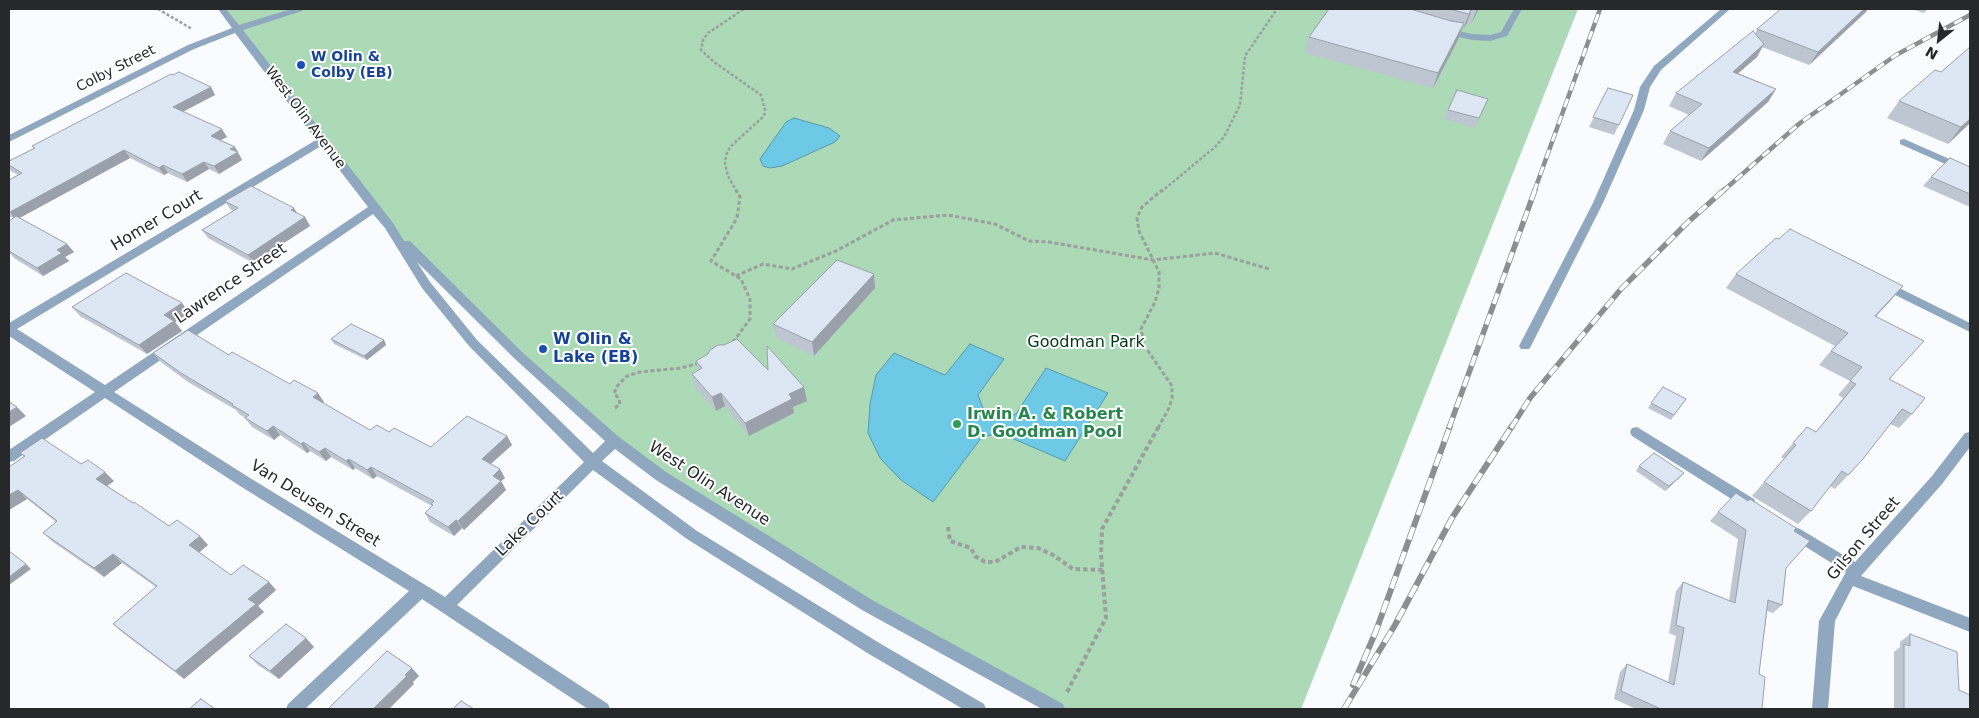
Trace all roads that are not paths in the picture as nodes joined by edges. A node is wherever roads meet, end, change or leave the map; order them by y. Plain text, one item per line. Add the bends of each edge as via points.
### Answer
1 (222, 9) edge
2 (298, 9) edge
3 (1518, 9) edge
4 (1726, 9) edge
5 (237, 29) junction
6 (1439, 29) edge
7 (9, 138) edge
8 (322, 141) junction
9 (1904, 142) dead end
10 (1970, 172) edge
11 (374, 208) junction
12 (388, 226) junction
13 (1876, 280) edge
14 (1970, 328) edge
15 (9, 329) edge
16 (1526, 346) dead end
17 (105, 392) junction
18 (1637, 432) dead end
19 (1970, 437) edge
20 (614, 441) junction
21 (9, 457) edge
22 (593, 462) junction
23 (1760, 510) edge
24 (1784, 526) edge
25 (1853, 575) junction
26 (420, 590) junction
27 (446, 606) junction
28 (1970, 625) edge
29 (294, 709) edge
30 (602, 709) edge
31 (978, 709) edge
32 (1057, 709) edge
33 (1820, 709) edge

1 - 5 street, West Olin Avenue
2 - 5 street, Colby Street
3 - 6 street via 1504,34 1490,38
4 - 16 street via 1657,68 1645,87 1639,110 1598,203
5 - 7 street, Colby Street via 191,47
5 - 8 street, West Olin Avenue
8 - 11 street, West Olin Avenue
8 - 15 street, Homer Court
9 - 10 street
11 - 12 street, West Olin Avenue
11 - 17 street, Lawrence Street
12 - 20 street, West Olin Avenue via 519,356
12 - 22 street, West Olin Avenue via 426,285 473,343
13 - 14 street
15 - 17 street, Van Deusen Street
17 - 21 street, Lawrence Street
17 - 26 street, Van Deusen Street
18 - 23 street
19 - 25 street, Gilson Street via 1937,480
20 - 22 street, Lake Court
20 - 32 street, West Olin Avenue via 661,476 867,605
22 - 27 street, Lake Court
22 - 31 street, West Olin Avenue via 692,534 875,649
24 - 25 street
25 - 28 street
25 - 33 street, Gilson Street via 1827,621
26 - 27 street, Van Deusen Street
26 - 29 street
27 - 30 street, Van Deusen Street

